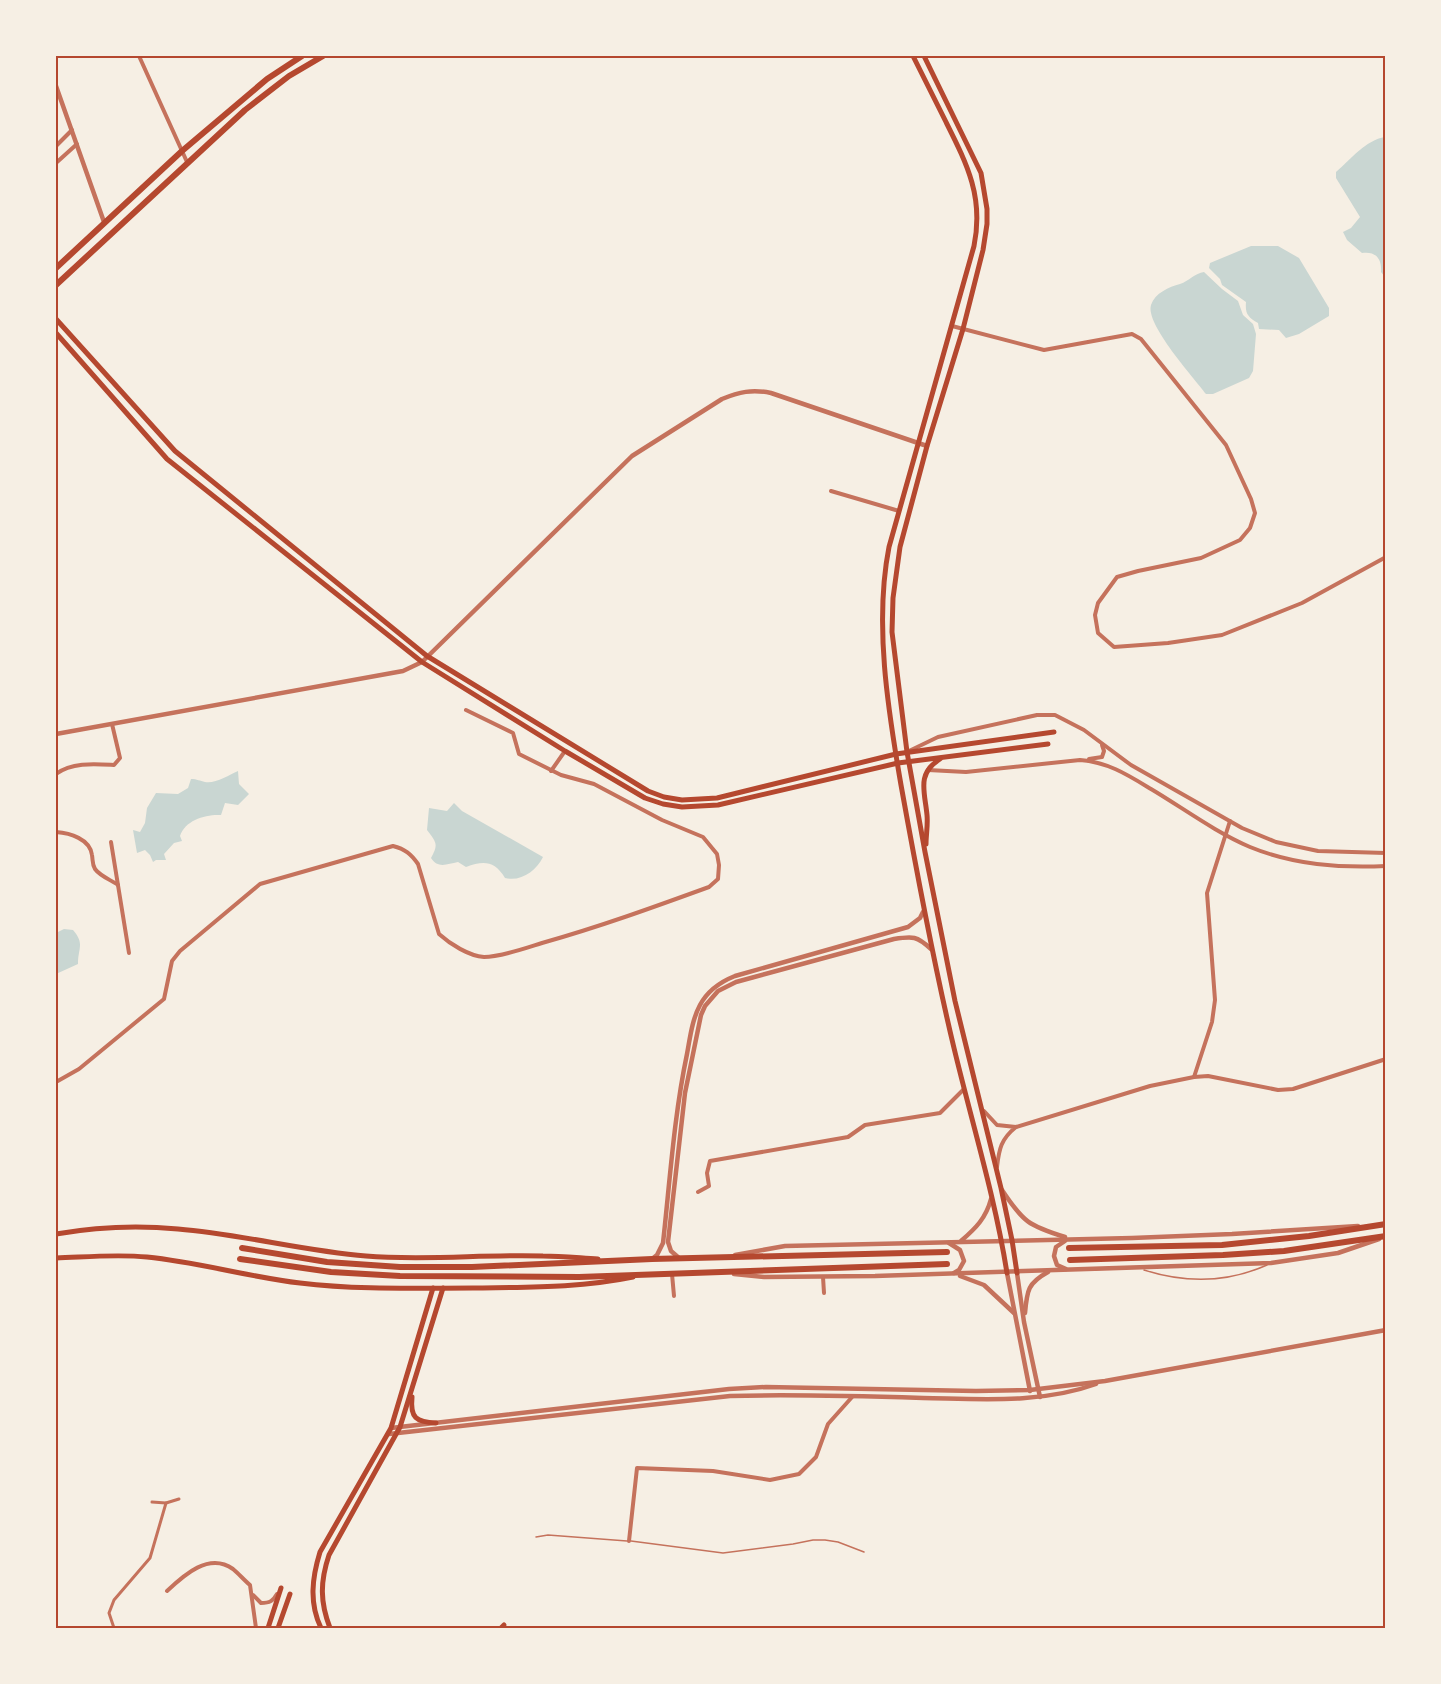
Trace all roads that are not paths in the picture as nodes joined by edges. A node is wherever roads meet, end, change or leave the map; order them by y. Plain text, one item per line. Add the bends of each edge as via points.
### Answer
1 (139, 56) edge
2 (302, 56) edge
3 (323, 56) edge
4 (913, 56) edge
5 (924, 56) edge
6 (56, 86) edge
7 (72, 130) junction
8 (77, 144) junction
9 (56, 146) edge
10 (182, 151) junction
11 (187, 162) junction
12 (56, 163) edge
13 (105, 222) junction
14 (56, 268) edge
15 (56, 285) edge
16 (57, 319) edge
17 (952, 326) junction
18 (963, 329) junction
19 (56, 333) edge
20 (918, 443) junction
21 (927, 446) junction
22 (831, 491) dead end
23 (899, 511) junction
24 (1386, 557) edge
25 (428, 656) junction
26 (422, 662) junction
27 (466, 710) dead end
28 (112, 724) junction
29 (1054, 732) dead end
30 (56, 734) edge
31 (1101, 743) junction
32 (1048, 744) dead end
33 (565, 751) junction
34 (907, 752) junction
35 (896, 754) junction
36 (945, 757) junction
37 (1080, 760) junction
38 (908, 761) junction
39 (898, 763) junction
40 (927, 770) junction
41 (551, 771) junction
42 (56, 774) edge
43 (1230, 821) junction
44 (56, 832) edge
45 (1225, 834) junction
46 (111, 842) dead end
47 (925, 852) junction
48 (1386, 853) edge
49 (1386, 866) edge
50 (119, 885) junction
51 (923, 912) junction
52 (931, 949) junction
53 (129, 953) dead end
54 (1386, 1059) edge
55 (1194, 1077) junction
56 (56, 1082) edge
57 (964, 1088) junction
58 (980, 1106) junction
59 (1016, 1127) junction
60 (996, 1171) junction
61 (1001, 1188) junction
62 (698, 1192) dead end
63 (992, 1197) junction
64 (1385, 1224) edge
65 (56, 1234) edge
66 (1386, 1237) edge
67 (1070, 1239) junction
68 (1002, 1240) junction
69 (1012, 1240) junction
70 (961, 1241) junction
71 (947, 1242) junction
72 (242, 1248) dead end
73 (1069, 1248) dead end
74 (947, 1252) dead end
75 (723, 1257) junction
76 (56, 1258) edge
77 (679, 1258) junction
78 (240, 1259) dead end
79 (652, 1259) junction
80 (617, 1260) junction
81 (1070, 1260) dead end
82 (1271, 1263) junction
83 (947, 1264) dead end
84 (1140, 1268) junction
85 (1068, 1270) junction
86 (713, 1271) junction
87 (1049, 1271) junction
88 (672, 1273) junction
89 (1007, 1273) junction
90 (1017, 1273) junction
91 (649, 1274) junction
92 (951, 1275) junction
93 (823, 1277) junction
94 (433, 1288) junction
95 (443, 1288) junction
96 (824, 1293) dead end
97 (674, 1296) dead end
98 (1015, 1314) junction
99 (1024, 1322) junction
100 (1386, 1330) edge
101 (1105, 1381) junction
102 (413, 1386) junction
103 (1030, 1390) junction
104 (1039, 1390) junction
105 (853, 1396) junction
106 (1040, 1397) junction
107 (1032, 1398) junction
108 (436, 1423) junction
109 (399, 1430) junction
110 (390, 1431) junction
111 (179, 1499) dead end
112 (152, 1502) dead end
113 (166, 1503) junction
114 (536, 1537) dead end
115 (629, 1541) junction
116 (864, 1552) dead end
117 (281, 1588) joint
118 (167, 1591) dead end
119 (252, 1593) junction
120 (290, 1594) dead end
121 (114, 1629) edge
122 (256, 1629) edge
123 (268, 1629) edge
124 (278, 1629) edge
125 (321, 1629) edge
126 (330, 1629) edge

1 - 10 street
2 - 10 main road via 284,66
3 - 11 main road via 245,110
4 - 17 main road via 967,163 978,207 977,234
5 - 18 main road via 974,156 985,190 986,235
6 - 7 street
7 - 8 street
7 - 9 street
8 - 12 street
8 - 13 street
10 - 11 street
10 - 13 main road
11 - 15 main road
13 - 14 main road
16 - 25 main road via 175,451
17 - 18 street
17 - 20 main road
18 - 21 main road
18 - 24 street via 1044,350 1132,334 1141,339 1226,445 1251,499 1255,513 1250,528 1240,540 1201,558 1117,578 1098,603 1095,615 1098,633 1114,647 1222,635 1302,603
19 - 26 main road via 167,459
20 - 21 street
20 - 23 main road
20 - 25 street via 771,393 758,390 728,396 632,456
21 - 34 main road via 900,547 893,598 892,632
22 - 23 street
23 - 35 main road via 884,568 882,632
25 - 26 street
25 - 35 main road via 648,791 664,797 717,798
26 - 28 street via 404,671
26 - 33 main road
27 - 41 street via 513,733 519,754
28 - 30 street
28 - 42 street via 120,758 114,765 89,764 64,768
29 - 34 main road
31 - 34 street via 1064,718 1047,714 938,737
31 - 37 street via 1102,757
31 - 43 street via 1131,765
32 - 36 main road
33 - 39 main road via 645,798 682,807 718,805
33 - 41 street
34 - 35 main road
34 - 38 main road
35 - 39 main road
36 - 38 main road
36 - 40 main road
37 - 40 street via 966,772
37 - 45 street via 1114,768
38 - 39 main road
38 - 47 main road
39 - 51 main road
40 - 47 main road via 923,780
41 - 56 street via 594,784 703,837 717,854 718,879 709,887 600,927 486,957 456,946 439,934 418,864 402,848 393,846 260,884 180,951 172,961 164,999 80,1069
43 - 45 street
43 - 48 street via 1297,847
44 - 50 street via 65,832 87,843 96,872
45 - 49 street via 1250,847 1301,862 1341,867
45 - 55 street via 1207,893 1215,1012
46 - 50 street
47 - 58 main road
50 - 53 street
51 - 52 main road
51 - 79 street via 908,927 735,976 708,994 693,1025 678,1097 663,1243
52 - 57 main road
52 - 77 street via 921,939 894,939 736,982 711,998 700,1015 685,1093 668,1242
54 - 55 street via 1293,1089
55 - 59 street via 1150,1086
57 - 62 street via 940,1113 865,1125 848,1137 710,1161 709,1186
57 - 63 main road
58 - 59 street via 997,1125
58 - 60 main road
59 - 60 street via 1000,1146
60 - 61 main road
61 - 67 street via 1019,1216 1041,1230
61 - 69 main road
63 - 68 main road
63 - 70 street via 978,1227
64 - 67 street
64 - 73 main road via 1222,1245
65 - 80 main road via 144,1227 383,1257 543,1256
66 - 81 main road via 1284,1251
66 - 82 street via 1324,1256
67 - 69 street
67 - 85 street via 1056,1247 1054,1256 1058,1265
68 - 69 street
68 - 70 street
68 - 89 main road
69 - 90 main road
70 - 71 street
71 - 75 street via 785,1246
71 - 92 street via 960,1250 964,1261
72 - 80 main road via 327,1262 400,1267
74 - 75 main road
75 - 77 main road
76 - 94 main road via 139,1257 301,1283
77 - 79 main road
78 - 91 main road via 331,1272 400,1276
79 - 80 main road
82 - 84 street
82 - 84 lane via 1241,1275 1180,1279
83 - 86 main road
84 - 85 street
85 - 87 street
86 - 88 main road
86 - 93 street via 764,1277
87 - 90 street
87 - 99 street via 1030,1285
88 - 91 main road
88 - 97 street
89 - 90 street
89 - 92 street
89 - 98 street
90 - 99 street
91 - 95 main road via 568,1286
92 - 93 street
92 - 98 street via 984,1285
93 - 96 street
94 - 95 main road
94 - 110 main road
95 - 102 main road
98 - 103 street
99 - 104 street
100 - 101 street
101 - 104 street
101 - 106 street
102 - 108 main road via 411,1402 415,1417 420,1422
102 - 109 main road
103 - 104 street
103 - 107 street
103 - 108 street via 729,1389
104 - 106 street
105 - 107 street
105 - 109 street via 730,1396
105 - 115 street via 828,1424 816,1457 799,1474 770,1480 713,1471 637,1468
106 - 107 street
108 - 109 street
109 - 110 street
109 - 126 main road via 329,1555 322,1589
110 - 125 main road via 320,1552 312,1589
111 - 113 street
112 - 113 street
113 - 121 street via 150,1558 114,1600 109,1613
114 - 115 lane
115 - 116 lane via 723,1553 825,1540
117 - 119 street via 273,1601 267,1603 261,1603
117 - 123 main road
118 - 119 street via 189,1571 221,1563 250,1585
119 - 122 street
120 - 124 main road

